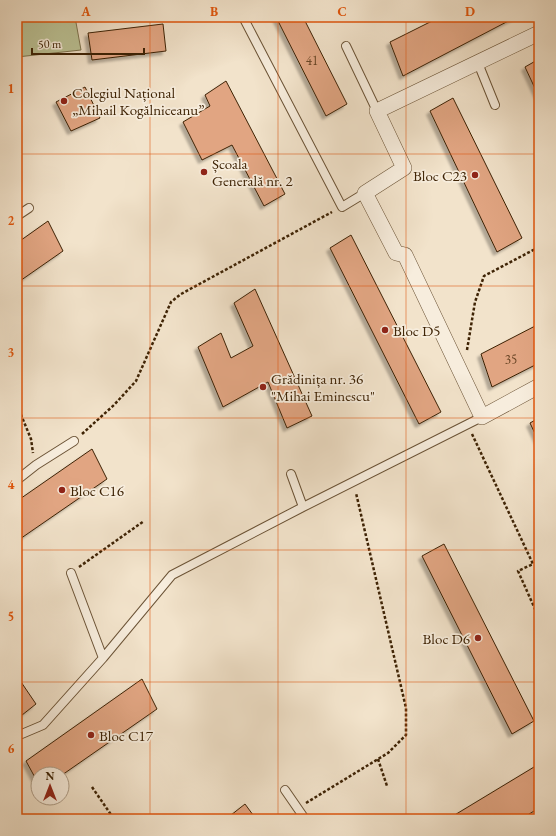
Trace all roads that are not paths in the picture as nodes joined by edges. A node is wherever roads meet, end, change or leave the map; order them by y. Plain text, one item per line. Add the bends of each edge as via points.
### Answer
1 (243, 17) edge
2 (539, 33) edge
3 (346, 46) dead end
4 (478, 63) junction
5 (496, 105) dead end
6 (378, 111) junction
7 (365, 193) junction
8 (29, 208) dead end
9 (17, 216) edge
10 (539, 386) edge
11 (482, 417) junction
12 (74, 441) road end
13 (291, 474) dead end
14 (17, 480) edge
15 (303, 507) junction
16 (71, 573) road end
17 (103, 658) junction
18 (17, 736) edge
19 (285, 790) dead end
20 (305, 819) edge

1 - 7 lane via 342,207
2 - 4 street
3 - 6 lane
4 - 5 lane
4 - 6 street
6 - 7 street via 404,168
7 - 11 street via 396,253 405,255
8 - 9 lane
10 - 11 street
11 - 15 lane
12 - 14 lane
13 - 15 lane
15 - 17 lane via 172,575
16 - 17 lane
17 - 18 lane via 43,725
19 - 20 lane

